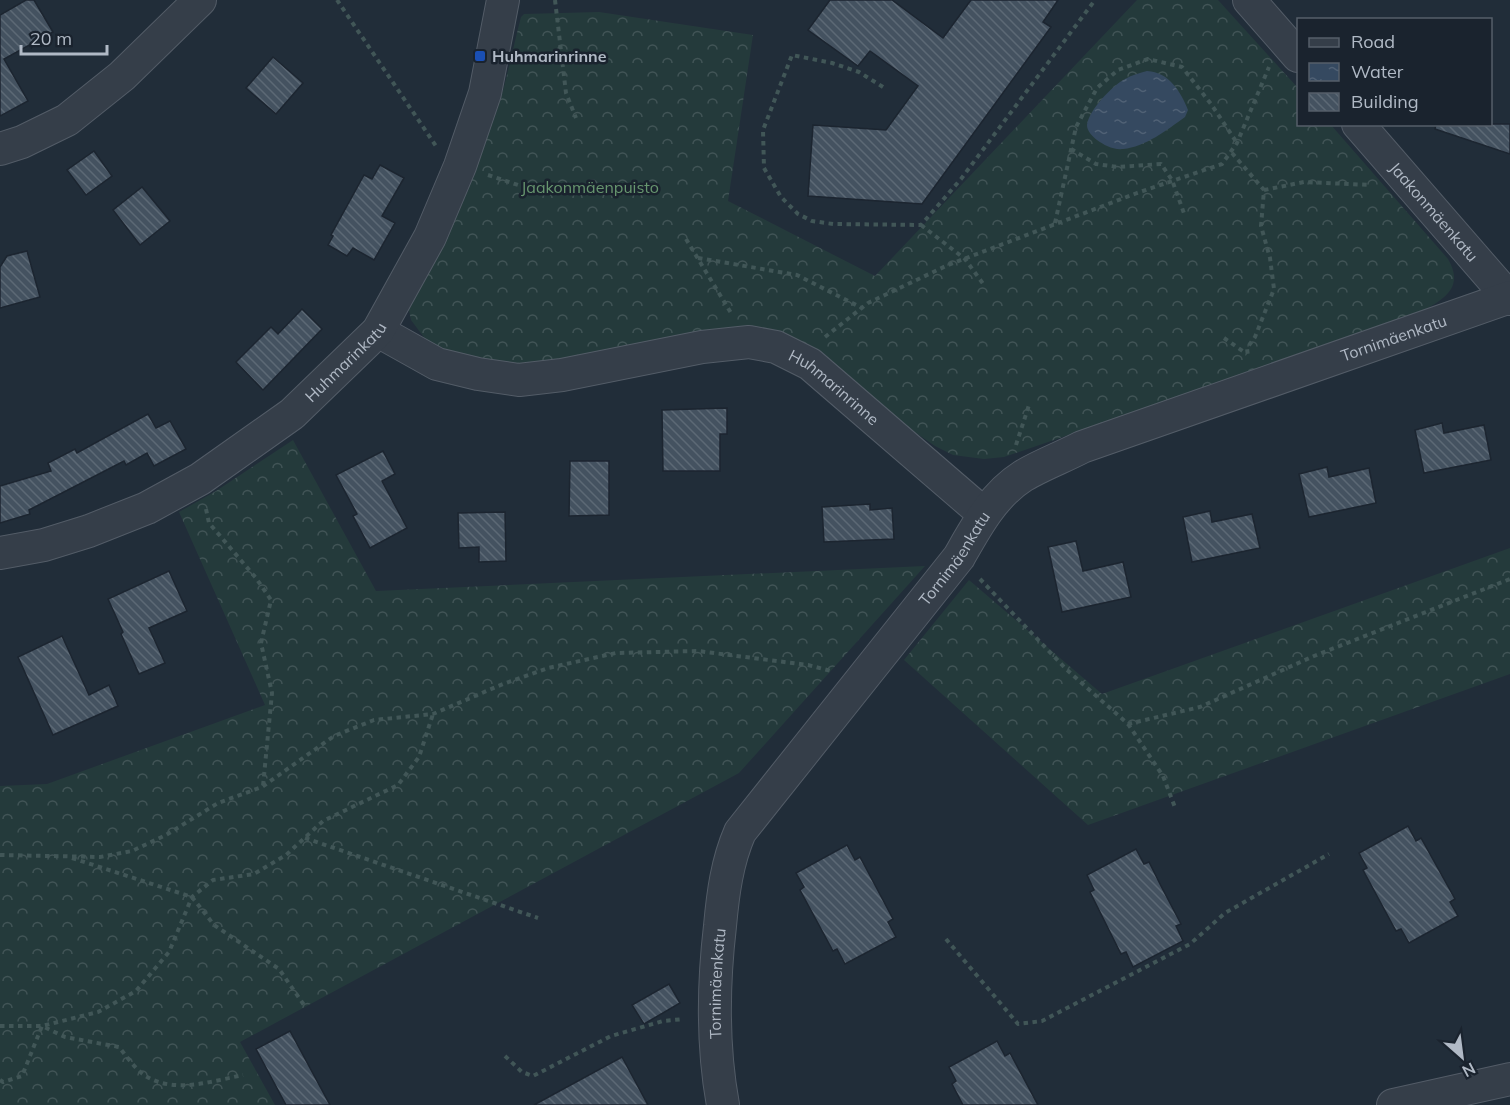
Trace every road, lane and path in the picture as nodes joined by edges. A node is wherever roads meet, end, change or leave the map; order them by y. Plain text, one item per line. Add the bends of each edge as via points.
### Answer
1 (200, 0) edge
2 (337, 0) edge
3 (503, 0) edge
4 (555, 0) edge
5 (1095, 0) edge
6 (1248, 0) edge
7 (1294, 51) edge
8 (883, 87) dead end
9 (576, 118) dead end
10 (1360, 126) edge
11 (1237, 143) junction
12 (0, 149) edge
13 (1071, 149) junction
14 (1232, 153) junction
15 (460, 166) junction
16 (1172, 180) junction
17 (1381, 186) dead end
18 (530, 189) dead end
19 (1264, 190) junction
20 (1185, 216) dead end
21 (1055, 224) junction
22 (921, 225) junction
23 (686, 239) dead end
24 (698, 258) junction
25 (965, 259) junction
26 (984, 285) dead end
27 (1510, 298) edge
28 (862, 308) junction
29 (378, 331) junction
30 (1224, 338) dead end
31 (749, 342) junction
32 (1248, 354) junction
33 (810, 364) junction
34 (1257, 385) junction
35 (200, 479) junction
36 (984, 514) junction
37 (0, 553) edge
38 (959, 557) junction
39 (1510, 579) edge
40 (862, 678) junction
41 (433, 714) junction
42 (1128, 724) junction
43 (262, 787) junction
44 (1176, 810) dead end
45 (305, 838) junction
46 (1329, 854) dead end
47 (0, 855) edge
48 (66, 856) junction
49 (192, 897) junction
50 (538, 918) dead end
51 (945, 939) dead end
52 (304, 1005) dead end
53 (715, 1015) junction
54 (0, 1026) edge
55 (42, 1026) junction
56 (505, 1056) dead end
57 (243, 1075) dead end
58 (1510, 1079) edge
59 (0, 1080) edge
60 (723, 1105) edge
61 (1393, 1105) edge

1 - 12 street via 122,76 72,116
2 - 15 path via 435,144
3 - 15 street, Huhmarinkatu via 485,93
4 - 9 path via 566,93
5 - 22 path via 961,179
6 - 7 street
7 - 11 path via 1272,61
8 - 22 path via 859,72 792,55 763,130 764,168 781,197 798,214 812,221
10 - 27 street, Jaakonmäenkatu
11 - 13 path via 1182,68 1148,59 1118,70 1097,88 1076,127
11 - 14 path
13 - 16 path via 1096,164 1161,165
13 - 21 path
14 - 16 path via 1222,164
14 - 19 path
15 - 18 path
15 - 29 street, Huhmarinkatu via 430,237
16 - 20 path
16 - 21 path
17 - 19 path via 1304,182
19 - 32 path via 1261,226 1274,289 1247,348
21 - 25 path
22 - 25 path
23 - 24 path
24 - 28 path via 797,275
24 - 31 path
25 - 26 path
25 - 28 path
27 - 34 street, Tornimäenkatu
28 - 33 path via 827,334
29 - 31 street, Huhmarinrinne via 437,364 519,380
29 - 35 street, Huhmarinkatu via 292,414
30 - 32 path
31 - 33 street, Huhmarinrinne via 776,347
32 - 34 path
33 - 36 street, Huhmarinrinne
34 - 36 street, Tornimäenkatu via 1082,447 1023,476
35 - 37 street, Huhmarinkatu via 147,508 89,531
35 - 43 path via 209,523 271,600 261,643 272,693
36 - 38 street, Tornimäenkatu
38 - 40 street, Tornimäenkatu
38 - 42 path via 1067,670
39 - 42 path via 1314,656 1200,707
40 - 41 path via 808,665 698,651 616,653 548,668
40 - 53 street, Tornimäenkatu via 740,832 723,887
41 - 43 path via 374,720 334,736
41 - 45 path via 419,758 398,785 322,821
42 - 44 path via 1163,776
43 - 48 path via 218,803 132,851 100,857
45 - 49 path via 254,874 213,880
45 - 50 path
46 - 51 path via 1225,913 1190,944 1042,1021 1018,1024
47 - 48 path
48 - 49 path
49 - 52 path via 214,925 279,969
49 - 55 path via 169,952 136,991 98,1012
53 - 56 path via 663,1022 611,1036 533,1076 522,1072
53 - 60 street, Tornimäenkatu
54 - 55 path
55 - 57 path via 65,1037 119,1047 149,1078 183,1086
55 - 59 path via 22,1076
58 - 61 street

